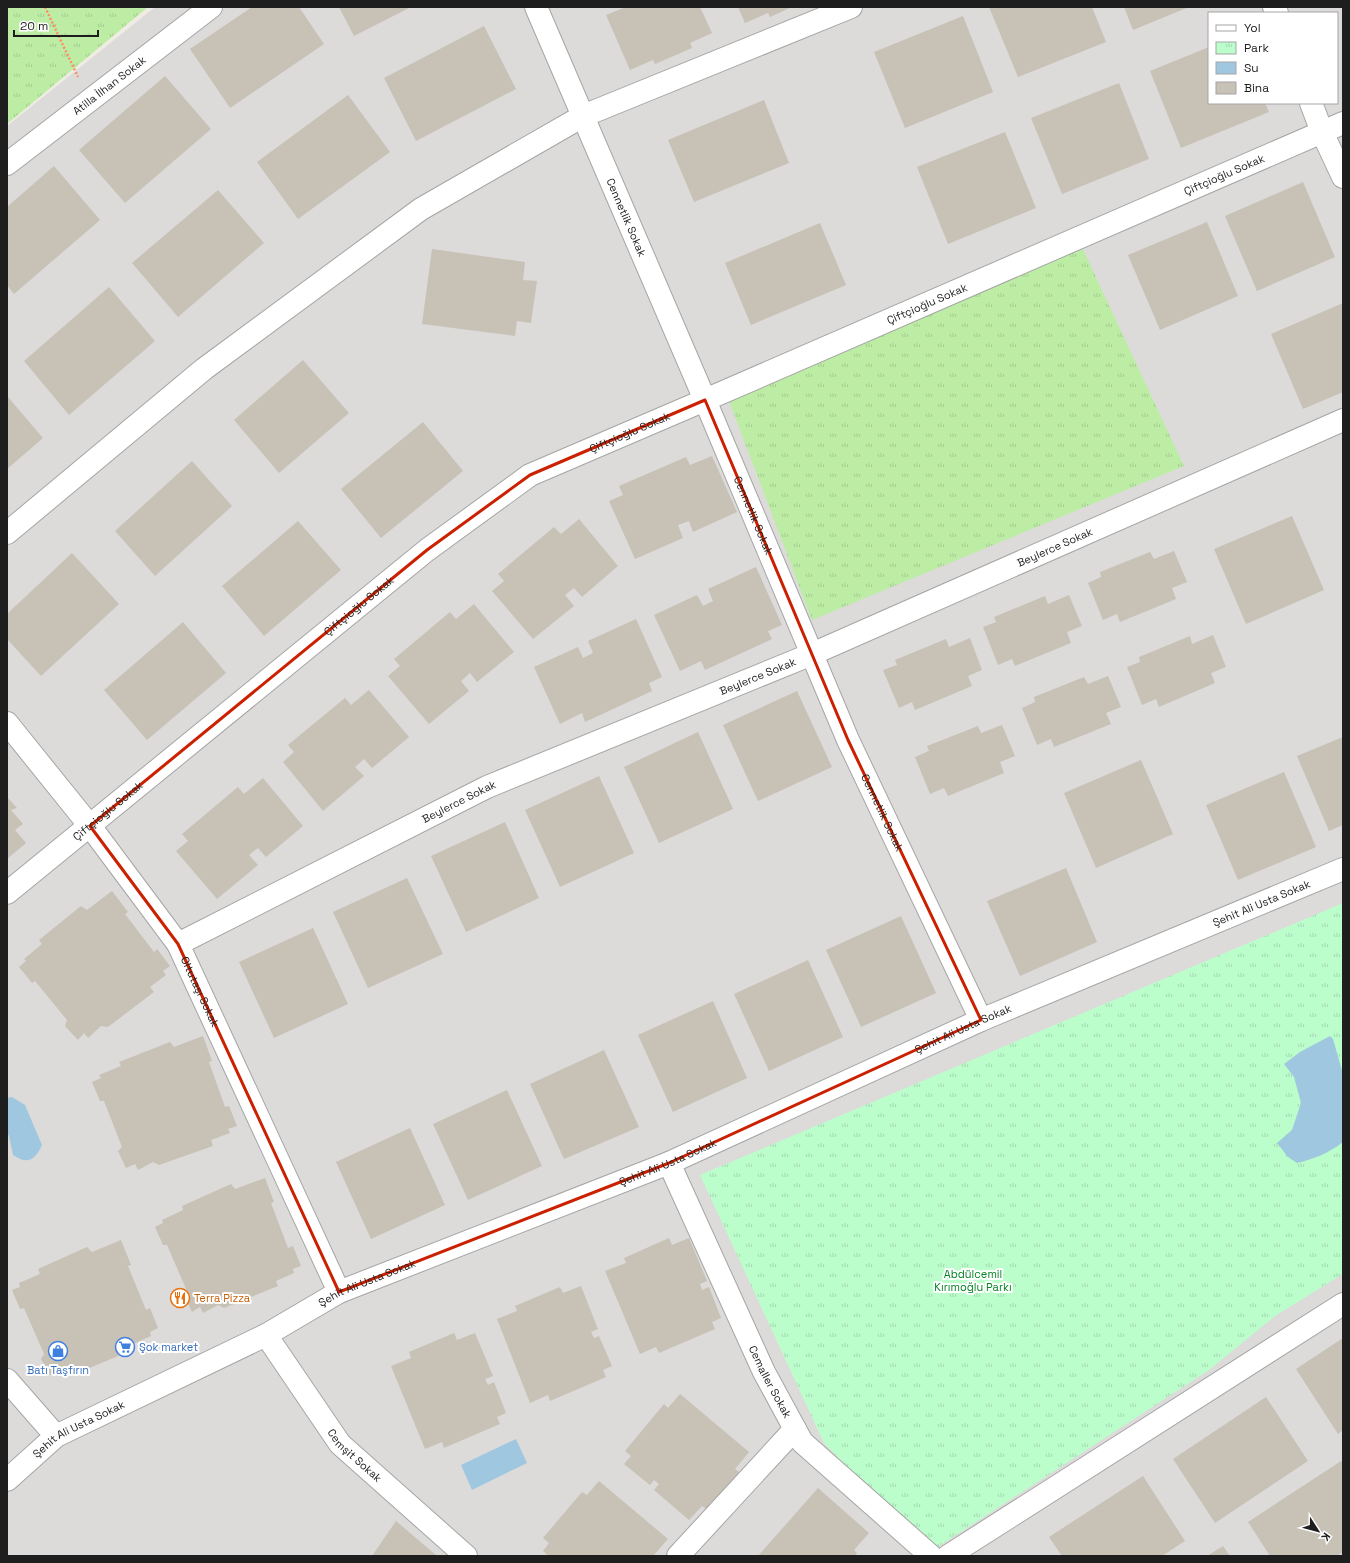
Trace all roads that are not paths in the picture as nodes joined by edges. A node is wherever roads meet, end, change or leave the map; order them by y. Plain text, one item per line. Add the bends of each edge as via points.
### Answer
1 (211, 7) edge
2 (536, 7) edge
3 (851, 7) edge
4 (1311, 104) edge
5 (583, 116) junction
6 (1343, 123) edge
7 (1322, 132) junction
8 (7, 164) edge
9 (1343, 177) edge
10 (705, 400) junction
11 (1343, 420) edge
12 (7, 533) edge
13 (812, 654) junction
14 (7, 723) edge
15 (90, 826) junction
16 (1343, 869) edge
17 (7, 893) edge
18 (178, 944) junction
19 (981, 1020) junction
20 (669, 1163) junction
21 (339, 1292) junction
22 (1343, 1304) edge
23 (266, 1335) junction
24 (7, 1380) edge
25 (795, 1429) junction
26 (56, 1436) junction
27 (7, 1480) edge
28 (466, 1556) edge
29 (678, 1556) edge
30 (931, 1556) edge
31 (948, 1556) edge

1 - 8 street, Atilla İlhan Sokak
2 - 5 street, Cennetlik Sokak
3 - 5 street
4 - 7 street
5 - 10 street, Cennetlik Sokak
5 - 12 street via 421,209 204,369
6 - 7 street, Çiftçioğlu Sokak
7 - 9 street
7 - 10 street, Çiftçioğlu Sokak
10 - 13 street, Cennetlik Sokak
10 - 15 street, Çiftçioğlu Sokak via 530,475 427,550
11 - 13 street, Beylerce Sokak
13 - 18 street, Beylerce Sokak via 487,787
13 - 19 street, Cennetlik Sokak via 848,740
14 - 15 street, Oltutaşı Sokak
15 - 17 street, Çiftçioğlu Sokak
15 - 18 street, Oltutaşı Sokak
16 - 19 street, Şehit Ali Usta Sokak
18 - 21 street, Oltutaşı Sokak
19 - 20 street, Şehit Ali Usta Sokak
20 - 21 street, Şehit Ali Usta Sokak
20 - 25 street, Cemaller Sokak via 764,1372
21 - 23 street, Şehit Ali Usta Sokak
22 - 31 street
23 - 26 street, Şehit Ali Usta Sokak
23 - 28 street, Cemşit Sokak via 340,1444
24 - 26 street
25 - 29 street
25 - 30 street, Cemaller Sokak via 802,1442
26 - 27 street, Şehit Ali Usta Sokak

